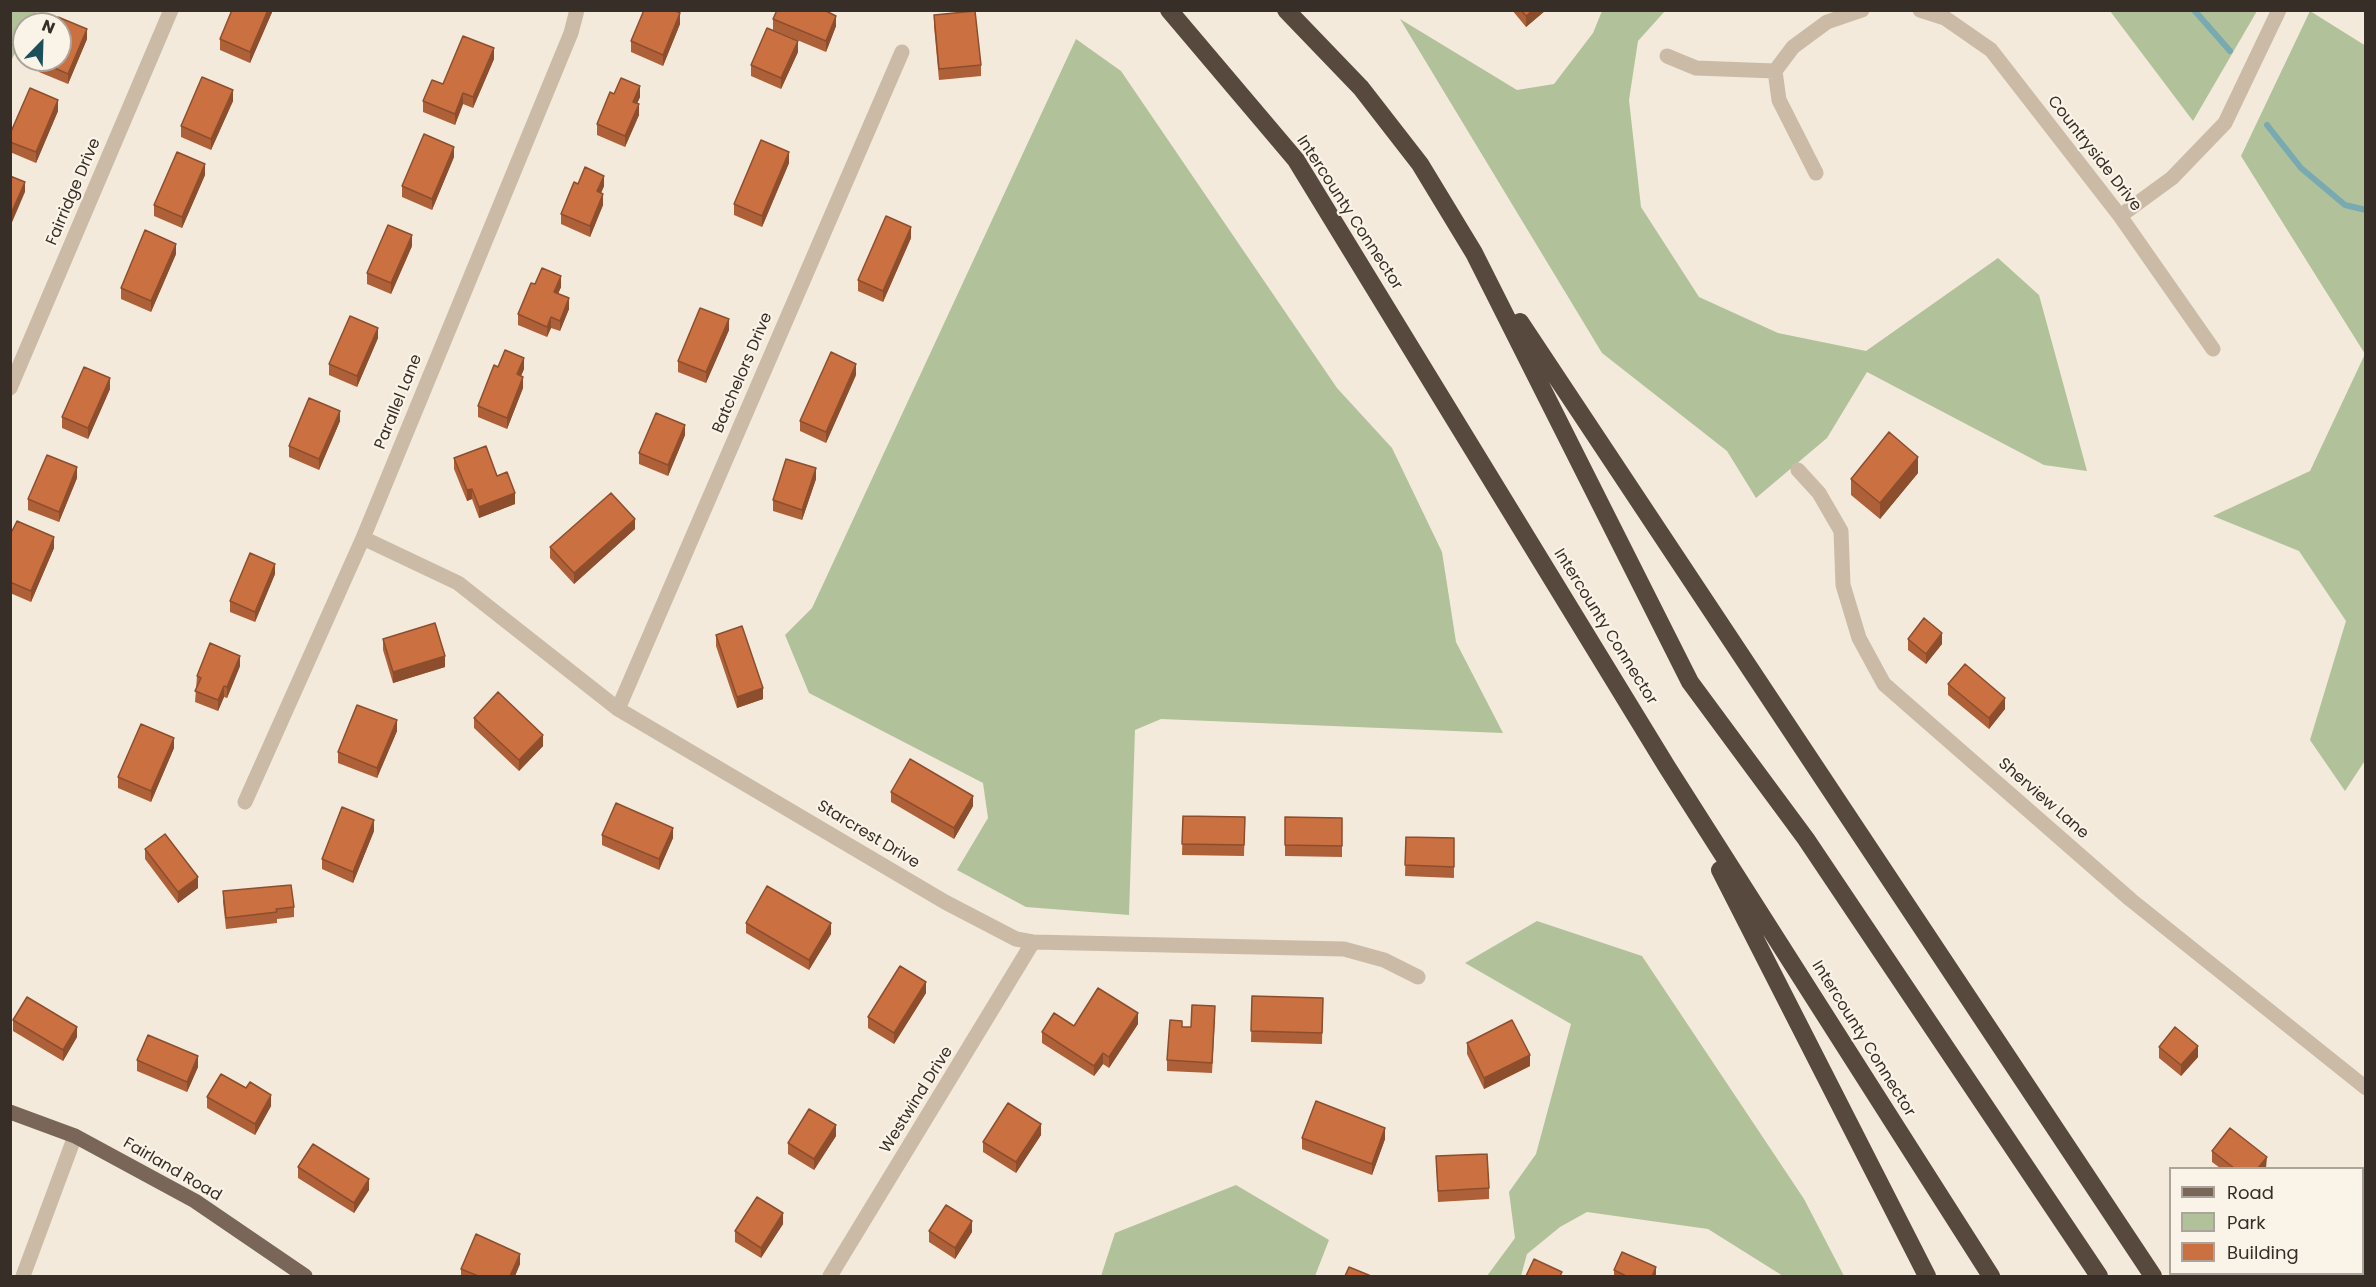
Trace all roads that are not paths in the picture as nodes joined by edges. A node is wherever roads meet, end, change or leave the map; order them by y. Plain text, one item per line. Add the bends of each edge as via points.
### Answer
1 (171, 10) edge
2 (577, 10) edge
3 (1169, 10) edge
4 (1286, 10) edge
5 (1862, 10) edge
6 (1920, 10) edge
7 (2279, 10) edge
8 (902, 52) dead end
9 (1667, 56) dead end
10 (1775, 70) junction
11 (1816, 173) dead end
12 (2121, 216) junction
13 (1474, 253) junction
14 (2213, 349) dead end
15 (10, 388) edge
16 (1797, 470) dead end
17 (363, 538) junction
18 (618, 709) junction
19 (1667, 767) junction
20 (245, 802) dead end
21 (1034, 942) junction
22 (1418, 977) dead end
23 (2366, 1088) edge
24 (10, 1112) edge
25 (75, 1136) junction
26 (23, 1276) edge
27 (305, 1276) edge
28 (830, 1276) edge
29 (1928, 1276) edge
30 (1991, 1276) edge
31 (2099, 1276) edge
32 (2153, 1276) edge

1 - 15 street, Fairridge Drive
2 - 17 street, Parallel Lane
3 - 19 highway, Intercounty Connector via 1296,160
4 - 13 highway via 1361,87 1420,164
5 - 10 street via 1827,22 1793,47
6 - 12 street, Countryside Drive via 1945,18 1991,50
7 - 12 street via 2225,123 2172,178
8 - 18 street, Batchelors Drive
9 - 10 street via 1696,68
10 - 11 street via 1779,99
12 - 14 street, Countryside Drive
13 - 31 highway via 1690,682 1806,839
13 - 32 highway
16 - 23 street, Sherview Lane via 1819,493 1841,531 1843,585 1859,638 1884,684 2131,900
17 - 18 street, Starcrest Drive via 458,582
17 - 20 street, Parallel Lane
18 - 21 street, Starcrest Drive via 945,902 1016,939
19 - 29 highway
19 - 30 highway, Intercounty Connector
21 - 22 street, Starcrest Drive via 1344,949 1384,960
21 - 28 street, Westwind Drive
24 - 25 main road, Fairland Road
25 - 26 street
25 - 27 main road, Fairland Road via 195,1201

